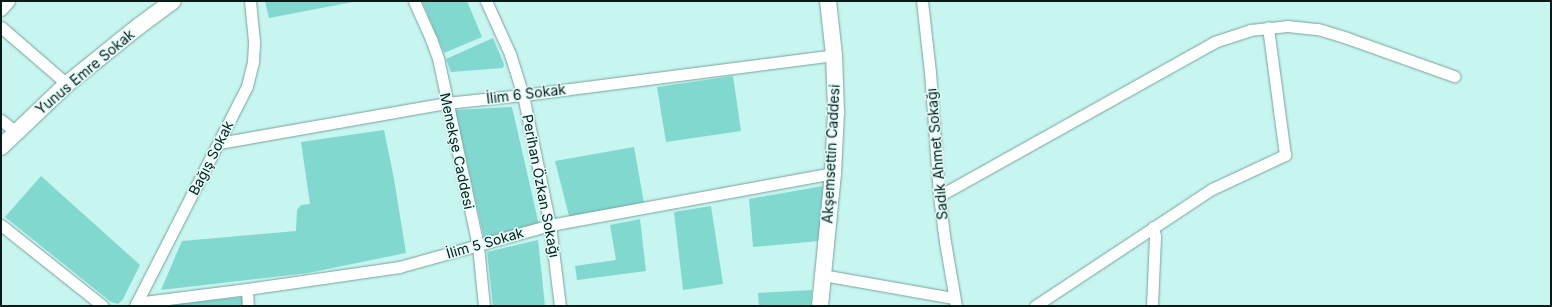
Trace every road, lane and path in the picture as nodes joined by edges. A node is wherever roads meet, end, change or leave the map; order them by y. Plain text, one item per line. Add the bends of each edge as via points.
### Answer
1 (9, 1) edge
2 (173, 1) edge
3 (250, 1) edge
4 (414, 1) edge
5 (486, 1) edge
6 (828, 1) edge
7 (922, 1) edge
8 (1, 10) edge
9 (1, 27) edge
10 (1268, 27) junction
11 (834, 56) junction
12 (1454, 76) dead end
13 (67, 84) junction
14 (523, 95) junction
15 (446, 103) junction
16 (1, 120) edge
17 (16, 132) junction
18 (219, 142) junction
19 (1, 147) edge
20 (833, 173) junction
21 (940, 196) junction
22 (1, 225) edge
23 (550, 225) junction
24 (1153, 227) junction
25 (478, 246) junction
26 (823, 275) junction
27 (247, 289) junction
28 (955, 302) edge
29 (136, 304) edge
30 (103, 306) edge
31 (248, 306) edge
32 (484, 306) edge
33 (560, 306) edge
34 (820, 306) edge
35 (1037, 306) edge
36 (1152, 306) edge

1 - 8 street
2 - 13 street, Yunus Emre Sokak
3 - 18 street, Bağış Sokak via 254,41 253,62 247,86
4 - 15 street, Menekşe Caddesi via 438,58
5 - 14 street, Perihan Özkan Sokağı via 510,54
6 - 11 street, Akşemsettin Caddesi
7 - 21 street, Sadık Ahmet Sokağı
9 - 13 street
10 - 12 street via 1302,27 1332,33
10 - 21 street via 1214,42
10 - 24 street via 1285,155 1212,189
11 - 14 street, İlim 6 Sokak
11 - 20 street, Akşemsettin Caddesi via 836,110
13 - 17 street, Yunus Emre Sokak
14 - 15 street, İlim 6 Sokak
14 - 23 street, Perihan Özkan Sokağı
15 - 18 street, İlim 6 Sokak
15 - 25 street, Menekşe Caddesi
16 - 17 street
17 - 19 street, Yunus Emre Sokak
18 - 29 street, Bağış Sokak
20 - 23 street, İlim 5 Sokak
20 - 26 street, Akşemsettin Caddesi
21 - 28 street, Sadık Ahmet Sokağı
22 - 30 street
23 - 25 street, İlim 5 Sokak
23 - 33 street, Perihan Özkan Sokağı
24 - 35 street
24 - 36 street via 1155,236
25 - 27 street, İlim 5 Sokak via 399,267
25 - 32 street, Menekşe Caddesi
26 - 28 street
26 - 34 street, Akşemsettin Caddesi
27 - 29 street, İlim 5 Sokak
27 - 31 street

